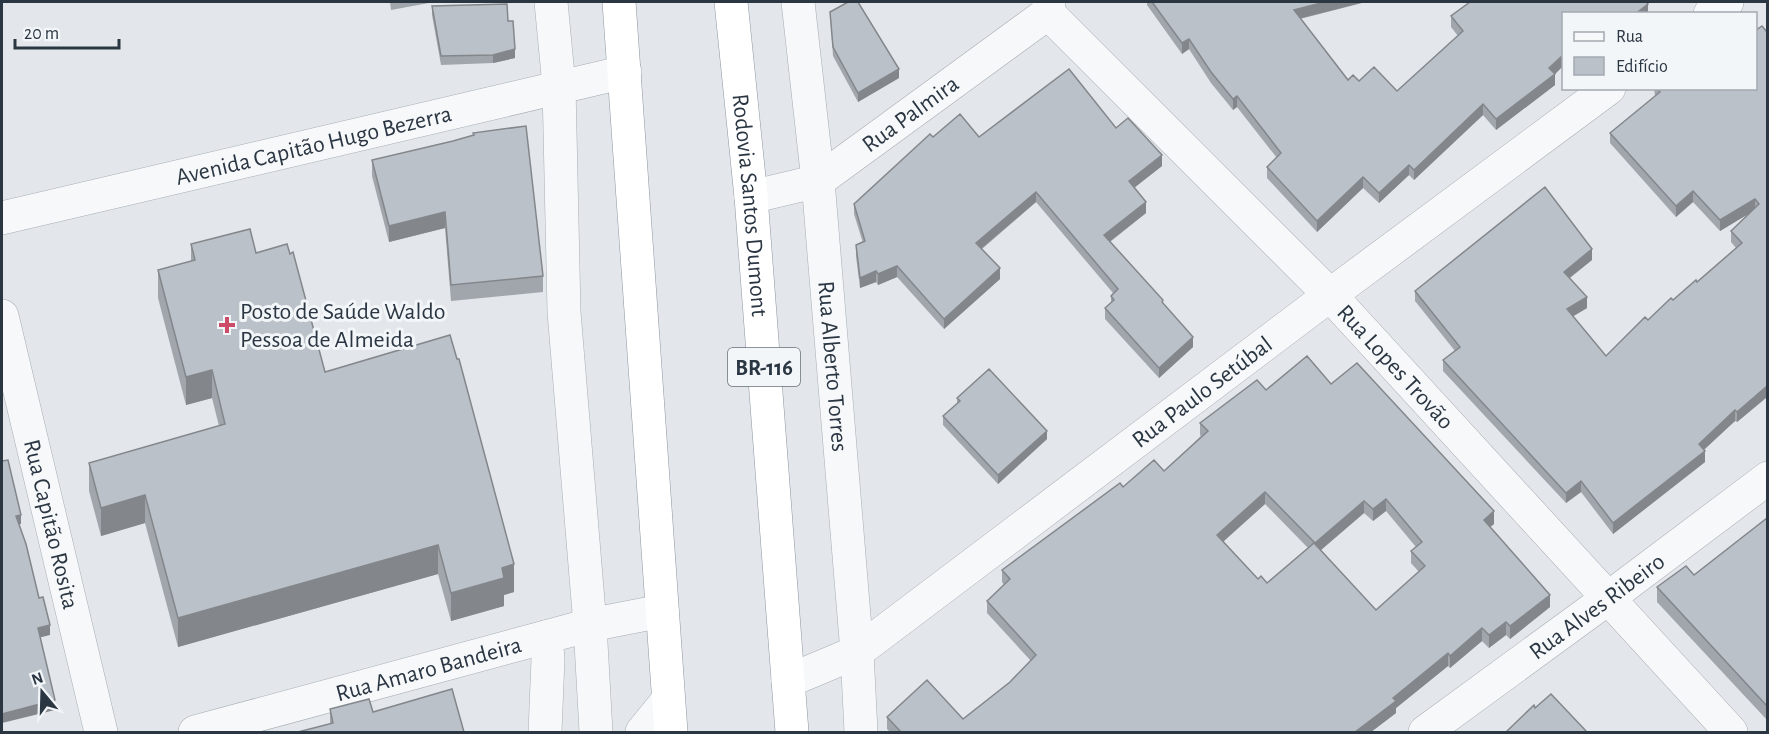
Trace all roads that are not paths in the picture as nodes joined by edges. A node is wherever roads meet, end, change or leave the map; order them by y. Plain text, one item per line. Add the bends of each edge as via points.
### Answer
1 (551, 2) edge
2 (619, 2) edge
3 (731, 2) edge
4 (798, 2) edge
5 (1727, 2) edge
6 (1049, 7) edge
7 (1713, 12) edge
8 (625, 72) junction
9 (559, 86) junction
10 (1606, 90) edge
11 (818, 181) junction
12 (751, 197) junction
13 (2, 218) edge
14 (1330, 295) junction
15 (2, 316) edge
16 (1767, 478) edge
17 (1607, 599) junction
18 (662, 610) junction
19 (590, 625) junction
20 (546, 637) junction
21 (857, 652) junction
22 (788, 681) junction
23 (668, 700) junction
24 (101, 732) edge
25 (195, 732) edge
26 (545, 732) edge
27 (596, 732) edge
28 (642, 732) edge
29 (670, 732) edge
30 (792, 732) edge
31 (861, 732) edge
32 (1425, 732) edge
33 (1731, 732) edge

1 - 9 street
2 - 8 highway
3 - 12 highway, Rodovia Santos Dumont / BR-116
4 - 11 street, Rua Alberto Torres
5 - 7 street
6 - 11 street, Rua Palmira
6 - 14 street, Rua Lopes Trovão
8 - 9 street, Avenida Capitão Hugo Bezerra
8 - 18 highway
9 - 13 street, Avenida Capitão Hugo Bezerra
9 - 19 street via 564,312
10 - 14 street, Rua Paulo Setúbal
11 - 12 street, Rua Palmira
11 - 21 street, Rua Alberto Torres
12 - 22 highway, Rodovia Santos Dumont / BR-116
14 - 17 street, Rua Lopes Trovão
14 - 21 street, Rua Paulo Setúbal
15 - 24 street, Rua Capitão Rosita
16 - 17 street, Rua Alves Ribeiro
17 - 32 street, Rua Alves Ribeiro
17 - 33 street, Rua Lopes Trovão
18 - 19 street, Rua Amaro Bandeira
18 - 23 highway
19 - 20 street, Rua Amaro Bandeira
19 - 27 street
20 - 25 street, Rua Amaro Bandeira
20 - 26 street
21 - 22 street, Rua Paulo Setúbal
21 - 31 street, Rua Alberto Torres
22 - 30 highway, Rodovia Santos Dumont / BR-116
23 - 28 street
23 - 29 highway

